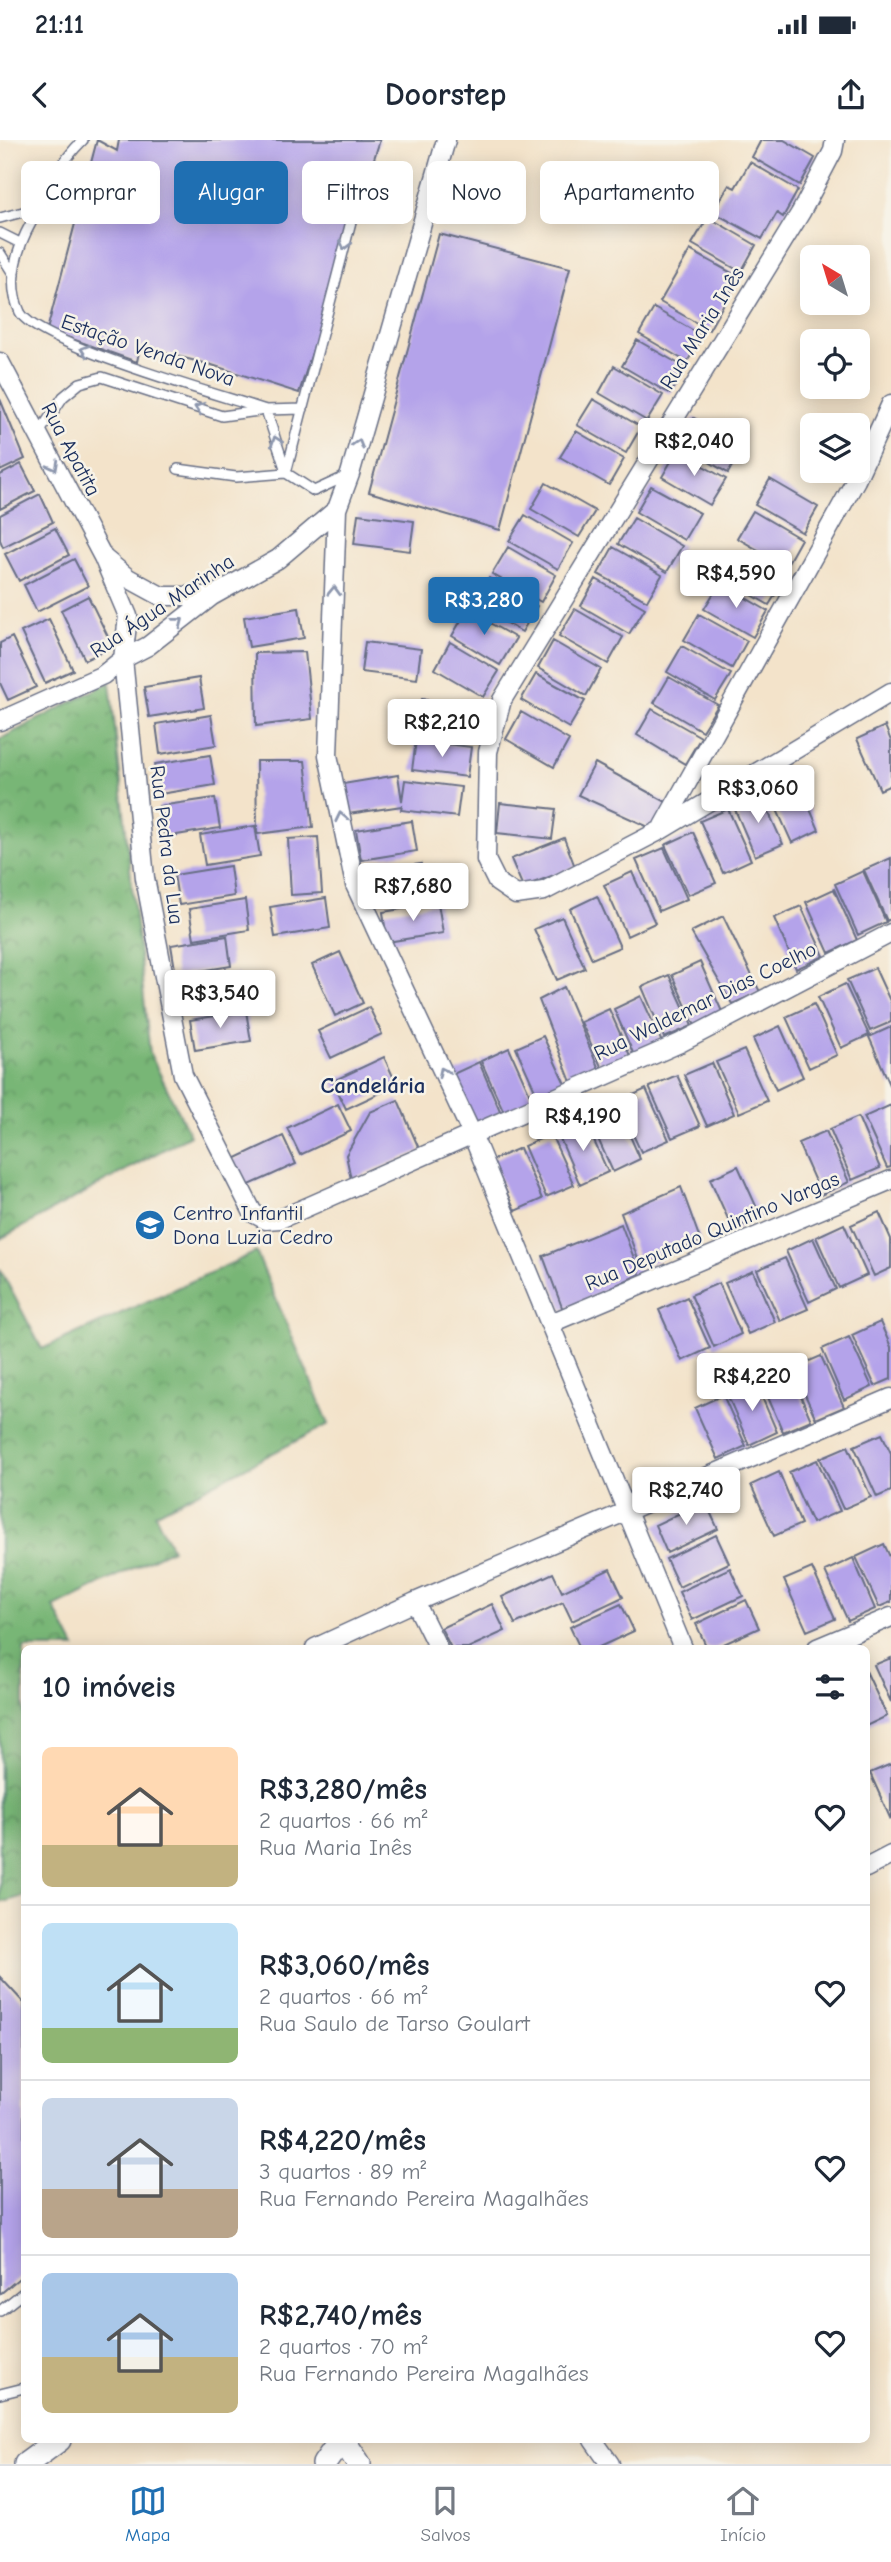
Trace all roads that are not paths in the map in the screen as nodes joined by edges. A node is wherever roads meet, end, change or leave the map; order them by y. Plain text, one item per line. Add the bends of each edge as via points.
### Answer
1 (83, 140) edge
2 (835, 140) edge
3 (442, 144) edge
4 (66, 161) edge
5 (21, 212) edge
6 (0, 218) edge
7 (30, 224) edge
8 (350, 224) edge
9 (0, 233) edge
10 (20, 243) junction
11 (0, 253) edge
12 (14, 275) junction
13 (0, 362) edge
14 (303, 409) junction
15 (266, 410) junction
16 (890, 413) edge
17 (37, 436) junction
18 (178, 469) dead end
19 (286, 473) junction
20 (350, 474) junction
21 (337, 509) junction
22 (103, 557) junction
23 (212, 596) junction
24 (123, 659) junction
25 (891, 692) edge
26 (0, 721) edge
27 (661, 830) junction
28 (889, 939) edge
29 (472, 1134) junction
30 (891, 1180) edge
31 (266, 1220) joint
32 (551, 1323) junction
33 (891, 1398) edge
34 (626, 1512) junction
35 (415, 1602) junction
36 (891, 1617) edge
37 (322, 1645) edge
38 (436, 1645) edge
39 (682, 1645) edge
40 (824, 1645) edge
41 (891, 1855) edge
42 (870, 1866) edge
43 (21, 2294) edge
44 (0, 2311) edge
45 (21, 2389) edge
46 (0, 2394) edge
47 (55, 2443) edge
48 (340, 2443) edge
49 (344, 2443) edge
50 (595, 2443) edge
51 (26, 2464) edge
52 (324, 2464) edge
53 (359, 2464) edge
54 (610, 2464) edge

1 - 4 lane, Estação Venda Nova
2 - 27 street, Rua Maria Inês via 800,212 502,700 488,752 486,860 498,882 516,895 544,891
20 -> 3 street
5 - 6 lane
7 - 10 lane, Estação Venda Nova
8 -> 14 lane
9 - 10 lane
10 - 12 lane, Estação Venda Nova
11 - 12 lane, Estação Venda Nova
15 -> 12 lane, Estação Venda Nova via 60,342 21,315 12,289
13 - 17 street, Rua Apatita
14 - 15 lane, Estação Venda Nova
14 - 19 lane
15 -> 17 lane, Estação Venda Nova via 222,416 102,377 79,383 63,397
19 -> 15 lane
16 - 27 street
17 -> 22 street, Rua Apatita
18 - 19 lane via 236,477
19 - 20 lane via 314,491
20 - 21 street
21 - 23 street, Rua Água Marinha via 278,559
29 -> 21 street via 355,885 328,755
22 - 23 street, Rua Apatita via 161,596
22 - 24 street, Rua Apatita via 128,616
24 -> 23 street, Rua Água Marinha via 148,646
24 - 26 street, Rua Água Marinha via 103,675
24 - 31 street, Rua Pedra da Lua via 145,878 183,1075 244,1201
25 - 27 street
28 - 29 street, Rua Waldemar Dias Coelho via 680,1043
29 - 31 street, Rua Waldemar Dias Coelho via 281,1219
29 - 32 street
30 - 32 street, Rua Deputado Quintino Vargas
32 - 34 street
33 - 34 street
34 - 35 street
34 - 39 street
35 - 37 street
35 - 38 street
36 - 40 street
41 - 42 street
43 - 44 lane
45 - 46 lane
47 - 51 street
48 - 52 street
49 - 53 street
50 - 54 street

